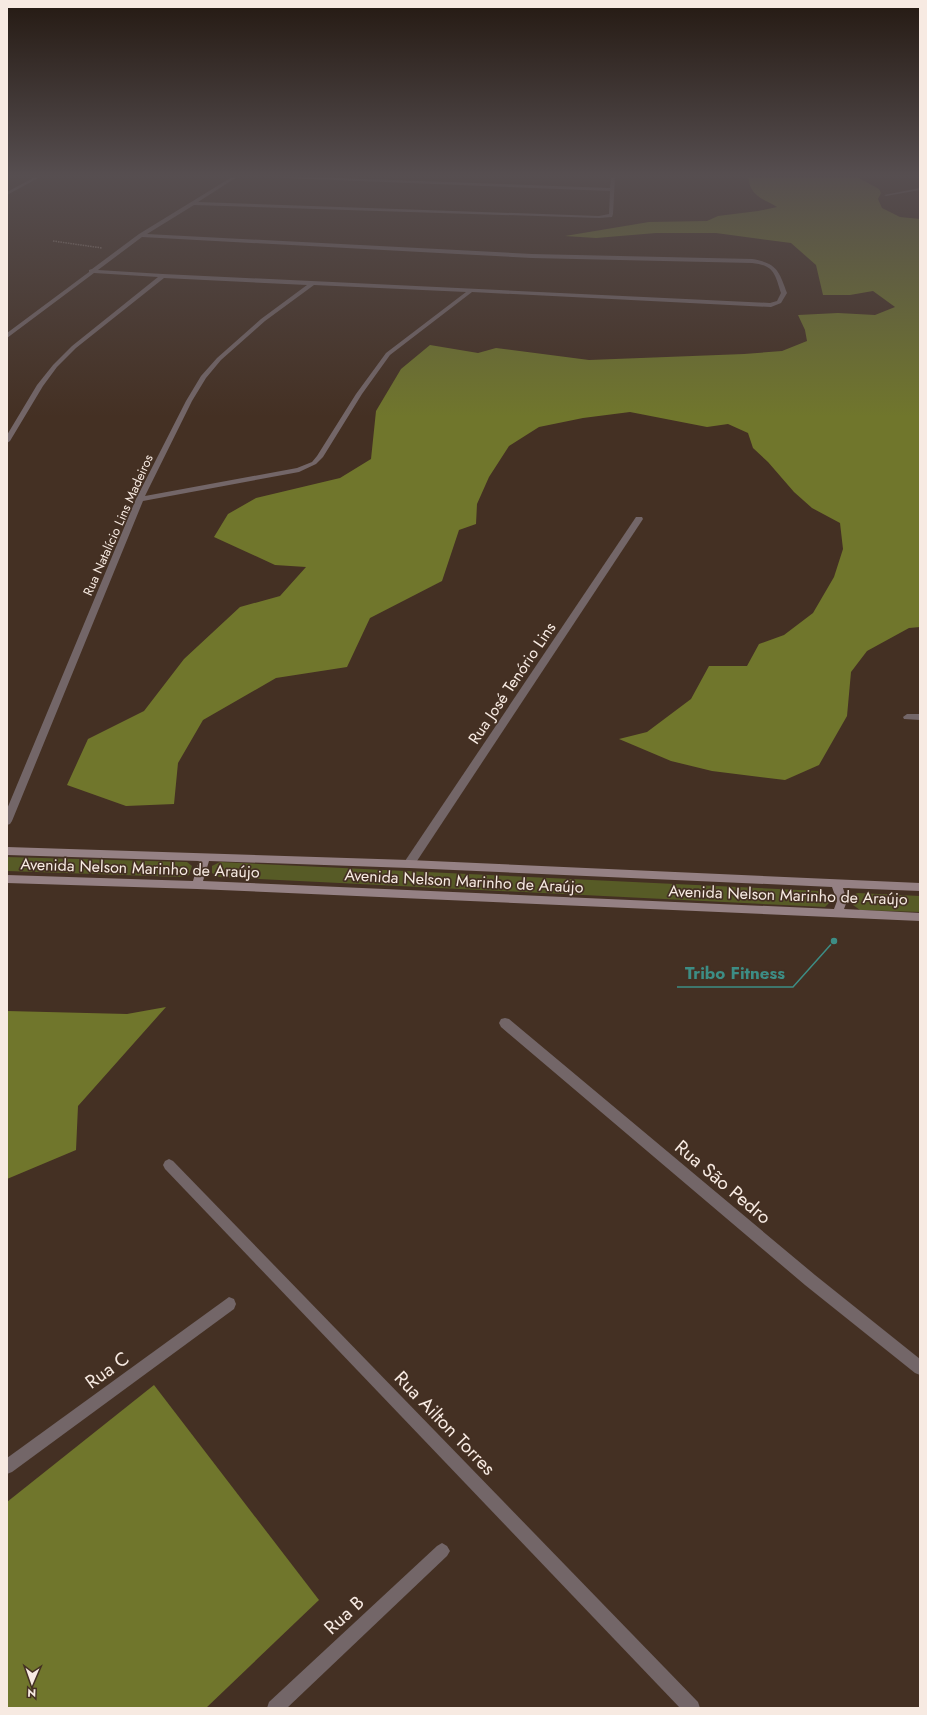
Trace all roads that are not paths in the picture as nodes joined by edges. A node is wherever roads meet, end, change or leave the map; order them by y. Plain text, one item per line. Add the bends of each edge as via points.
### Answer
1 (110, 257) edge
2 (579, 257) edge
3 (91, 271) junction
4 (163, 276) junction
5 (313, 283) junction
6 (472, 290) junction
7 (7, 336) edge
8 (7, 441) edge
9 (140, 499) junction
10 (639, 519) dead end
11 (906, 717) dead end
12 (920, 717) edge
13 (7, 821) edge
14 (7, 850) edge
15 (205, 857) junction
16 (409, 864) junction
17 (7, 879) edge
18 (836, 883) junction
19 (196, 885) junction
20 (920, 887) edge
21 (837, 913) junction
22 (920, 917) edge
23 (505, 1023) dead end
24 (169, 1165) dead end
25 (229, 1304) dead end
26 (920, 1368) edge
27 (7, 1467) edge
28 (442, 1551) dead end
29 (275, 1708) edge
30 (692, 1708) edge

1 - 3 street
2 - 6 street via 760,261 768,263 776,270 784,293 780,302 771,305
3 - 4 street
3 - 7 street
4 - 5 street
4 - 8 street via 74,347 55,366 40,385
5 - 6 street
5 - 9 street, Rua Natalício Lins Madeiros via 263,320 203,377
6 - 9 street via 388,354 314,463 299,470
9 - 13 street, Rua Natalício Lins Madeiros
10 - 16 street, Rua José Tenório Lins
11 - 12 street
14 - 15 main road, Avenida Nelson Marinho de Araújo
15 - 16 main road, Avenida Nelson Marinho de Araújo
15 - 19 main road
16 - 18 main road, Avenida Nelson Marinho de Araújo
17 - 19 main road, Avenida Nelson Marinho de Araújo
18 - 20 main road, Avenida Nelson Marinho de Araújo
18 - 21 main road via 842,901
19 - 21 main road, Avenida Nelson Marinho de Araújo
21 - 22 main road, Avenida Nelson Marinho de Araújo
23 - 26 street, Rua São Pedro via 810,1280
24 - 30 street, Rua Ailton Torres
25 - 27 street, Rua C
28 - 29 street, Rua B

